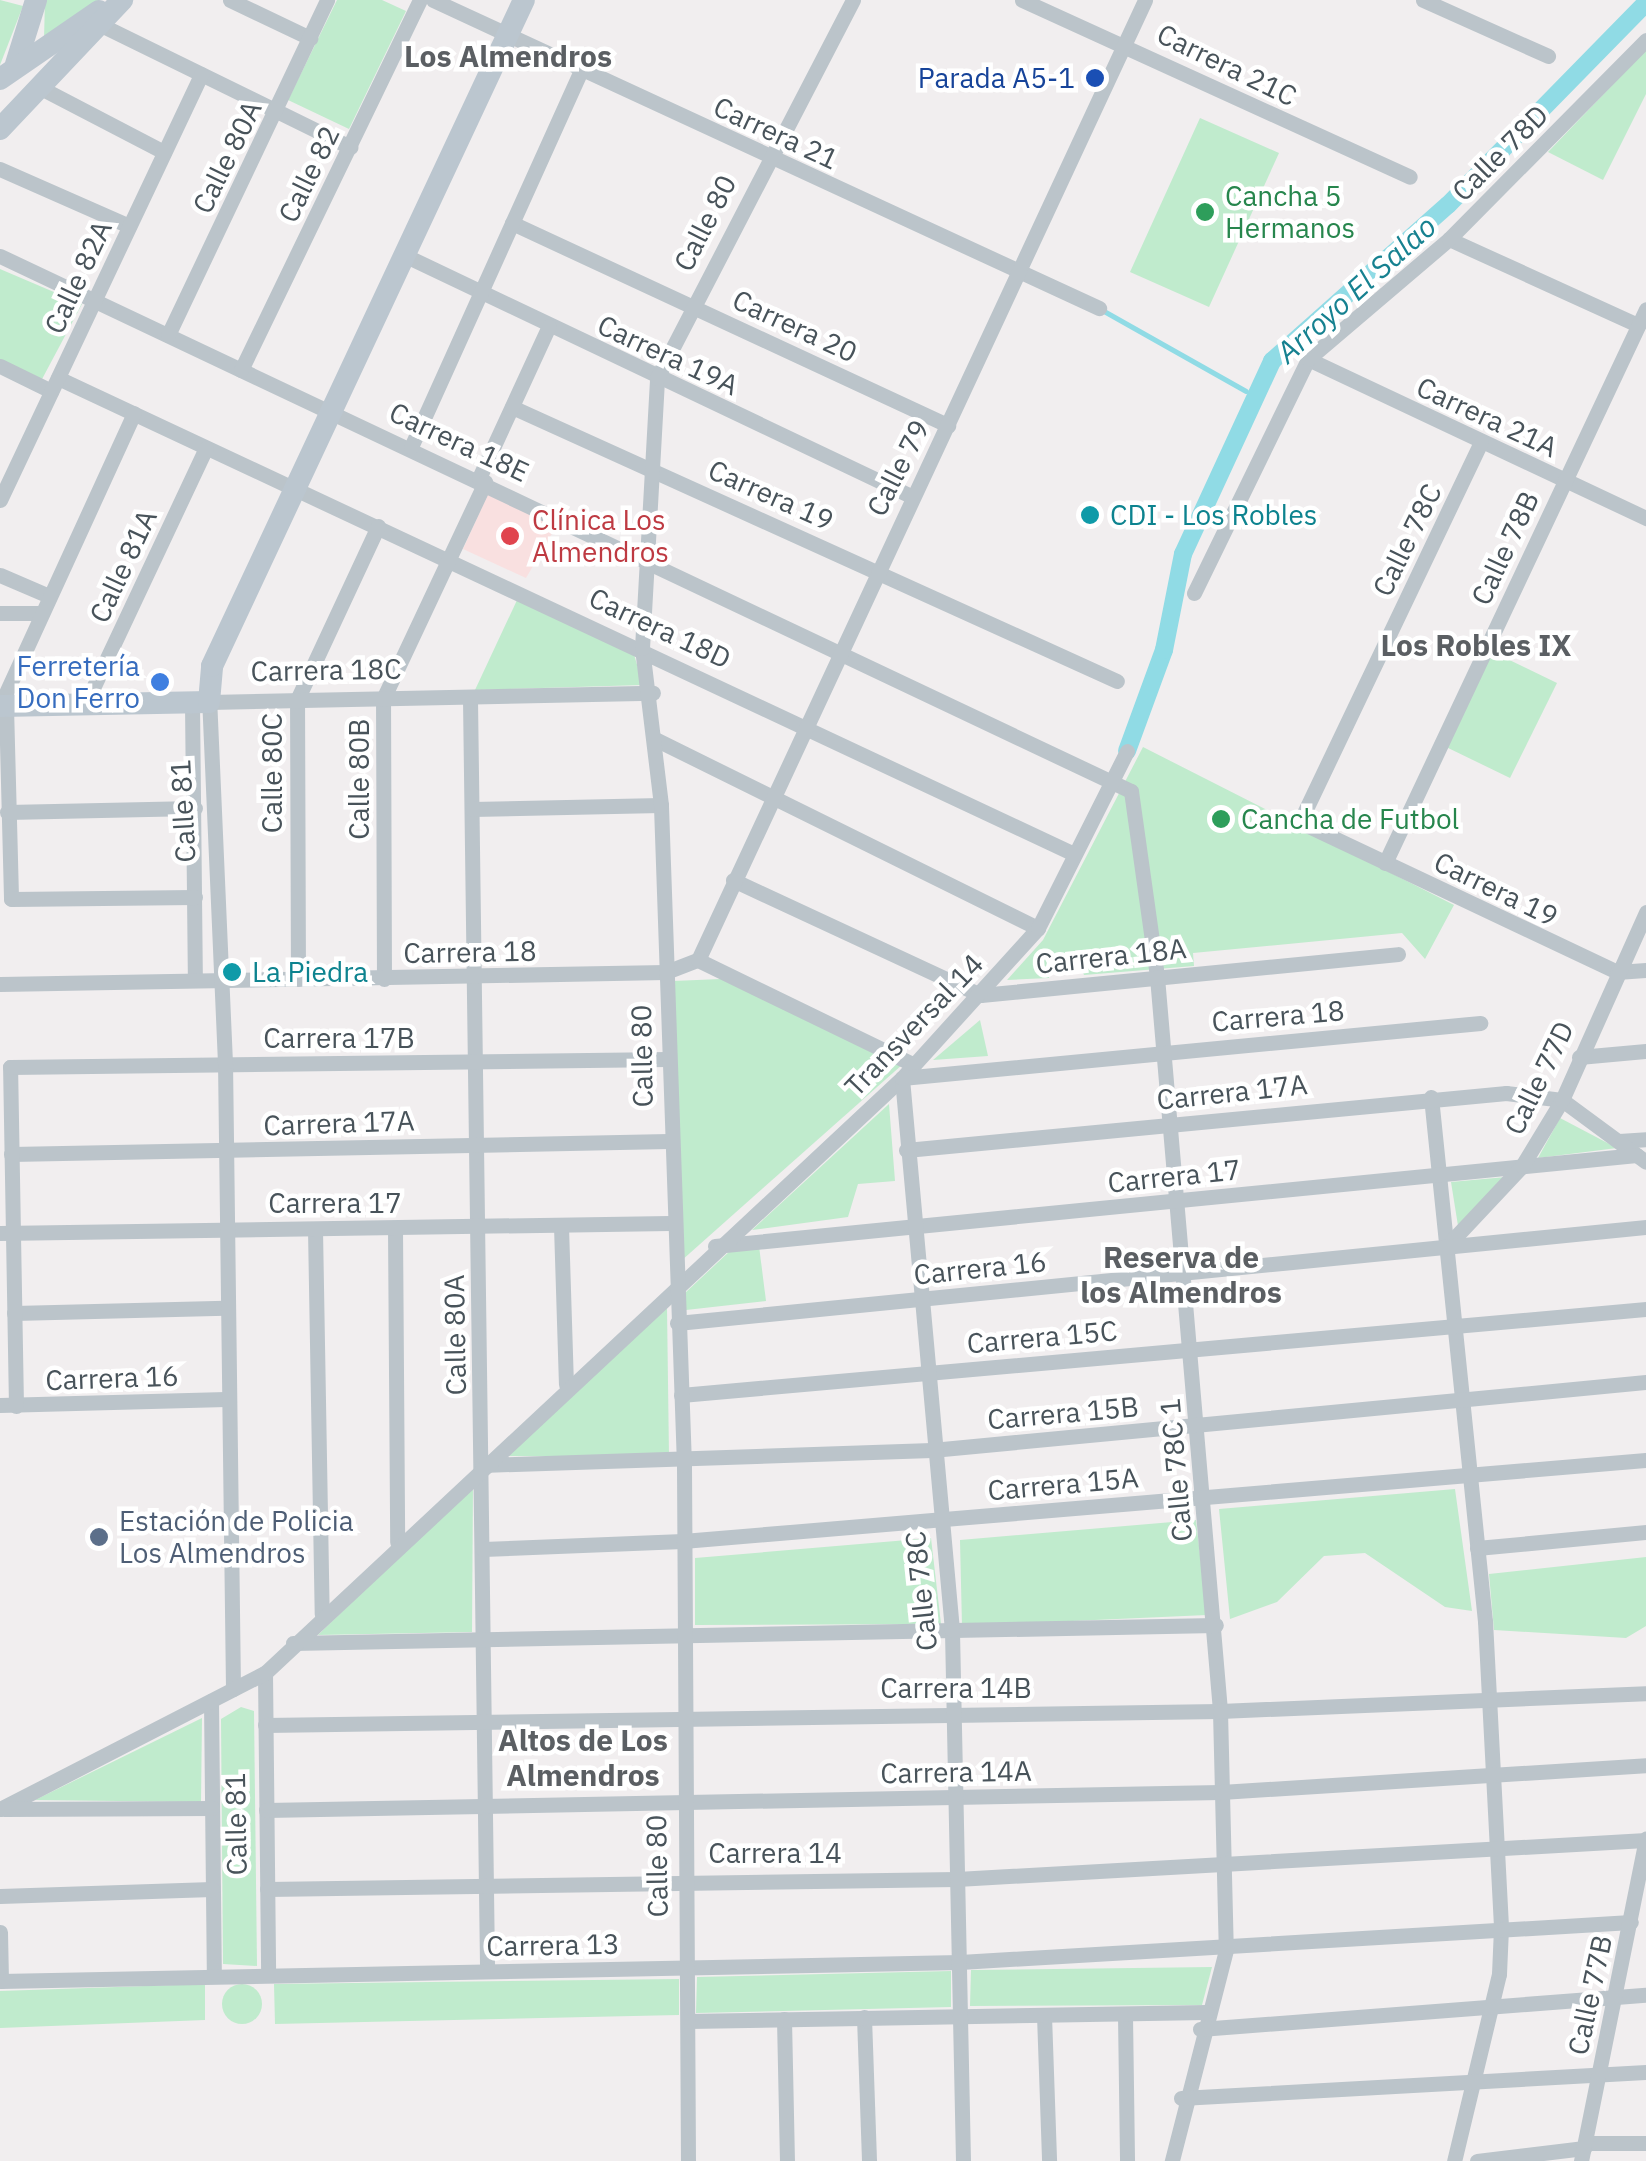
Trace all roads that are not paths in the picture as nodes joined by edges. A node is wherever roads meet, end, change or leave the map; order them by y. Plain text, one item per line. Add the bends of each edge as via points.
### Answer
1 (36, 0) edge
2 (114, 0) edge
3 (122, 0) edge
4 (230, 0) edge
5 (327, 0) edge
6 (420, 0) edge
7 (433, 0) edge
8 (524, 0) edge
9 (853, 0) edge
10 (1022, 0) edge
11 (1145, 0) edge
12 (1424, 0) edge
13 (99, 24) junction
14 (508, 36) junction
15 (310, 38) junction
16 (1646, 40) edge
17 (1124, 43) junction
18 (1548, 56) dead end
19 (581, 70) junction
20 (200, 74) junction
21 (4, 77) edge
22 (40, 87) junction
23 (278, 112) junction
24 (0, 129) edge
25 (350, 147) junction
26 (164, 152) junction
27 (767, 157) junction
28 (0, 170) edge
29 (1410, 177) dead end
30 (512, 223) junction
31 (129, 226) junction
32 (1449, 240) junction
33 (0, 256) edge
34 (406, 256) junction
35 (1019, 272) junction
36 (482, 294) junction
37 (94, 301) junction
38 (691, 306) junction
39 (1099, 308) dead end
40 (1646, 309) edge
41 (1638, 325) junction
42 (549, 326) junction
43 (168, 335) junction
44 (1308, 359) junction
45 (0, 366) edge
46 (241, 370) junction
47 (657, 378) junction
48 (55, 384) junction
49 (512, 408) junction
50 (333, 412) junction
51 (134, 414) junction
52 (948, 425) junction
53 (1481, 442) junction
54 (411, 447) junction
55 (206, 448) junction
56 (652, 470) junction
57 (482, 480) junction
58 (1565, 481) junction
59 (297, 488) junction
60 (2, 489) edge
61 (911, 496) junction
62 (1646, 518) edge
63 (378, 526) junction
64 (650, 556) junction
65 (451, 558) junction
66 (876, 569) junction
67 (0, 575) edge
68 (1194, 593) dead end
69 (49, 596) junction
70 (0, 613) edge
71 (40, 613) junction
72 (840, 647) junction
73 (642, 648) junction
74 (1117, 682) dead end
75 (653, 693) junction
76 (470, 699) junction
77 (296, 700) junction
78 (384, 700) junction
79 (200, 702) junction
80 (85, 704) junction
81 (2, 706) edge
82 (805, 723) junction
83 (657, 740) junction
84 (1128, 751) dead end
85 (1113, 780) junction
86 (771, 798) junction
87 (661, 805) junction
88 (194, 808) junction
89 (472, 809) junction
90 (7, 812) junction
91 (1300, 822) joint
92 (1074, 854) junction
93 (1385, 863) junction
94 (733, 880) junction
95 (195, 897) junction
96 (1646, 912) edge
97 (1038, 928) junction
98 (1398, 954) dead end
99 (698, 960) junction
100 (1646, 970) edge
101 (666, 972) junction
102 (1617, 972) junction
103 (1157, 976) junction
104 (472, 977) junction
105 (298, 979) junction
106 (384, 979) junction
107 (195, 980) junction
108 (221, 980) junction
109 (0, 984) edge
110 (980, 995) junction
111 (1480, 1023) dead end
112 (1646, 1051) edge
113 (1163, 1052) junction
114 (1579, 1056) junction
115 (668, 1060) junction
116 (473, 1062) junction
117 (225, 1063) junction
118 (914, 1065) junction
119 (902, 1078) junction
120 (1431, 1098) junction
121 (1562, 1100) junction
122 (1170, 1124) junction
123 (1646, 1139) edge
124 (669, 1142) junction
125 (1619, 1142) junction
126 (476, 1145) junction
127 (906, 1150) junction
128 (225, 1152) junction
129 (11, 1154) junction
130 (1641, 1159) edge
131 (1522, 1166) junction
132 (1439, 1174) junction
133 (1176, 1200) junction
134 (670, 1223) junction
135 (561, 1226) junction
136 (913, 1226) junction
137 (479, 1227) junction
138 (1646, 1227) edge
139 (315, 1228) junction
140 (396, 1228) junction
141 (228, 1229) junction
142 (6, 1233) edge
143 (716, 1246) junction
144 (1446, 1247) junction
145 (1183, 1273) junction
146 (674, 1286) junction
147 (920, 1299) junction
148 (225, 1308) junction
149 (1646, 1308) edge
150 (14, 1313) junction
151 (677, 1323) junction
152 (1454, 1326) junction
153 (1190, 1349) junction
154 (926, 1373) junction
155 (1646, 1382) edge
156 (566, 1384) junction
157 (681, 1395) junction
158 (1462, 1396) junction
159 (226, 1399) junction
160 (8, 1405) edge
161 (1197, 1426) junction
162 (932, 1450) junction
163 (1646, 1460) edge
164 (482, 1465) junction
165 (684, 1465) junction
166 (1470, 1475) junction
167 (1204, 1497) junction
168 (939, 1520) junction
169 (1646, 1532) edge
170 (683, 1541) junction
171 (397, 1542) junction
172 (1477, 1548) junction
173 (483, 1549) junction
174 (322, 1614) junction
175 (1216, 1625) junction
176 (952, 1630) junction
177 (682, 1635) junction
178 (482, 1639) junction
179 (293, 1643) junction
180 (265, 1673) junction
181 (233, 1689) junction
182 (1646, 1693) edge
183 (1490, 1698) junction
184 (212, 1701) junction
185 (1220, 1711) junction
186 (681, 1714) junction
187 (955, 1714) junction
188 (481, 1724) junction
189 (265, 1726) junction
190 (1646, 1764) edge
191 (1494, 1771) junction
192 (1221, 1792) junction
193 (955, 1797) junction
194 (681, 1801) junction
195 (483, 1806) junction
196 (212, 1808) junction
197 (0, 1809) edge
198 (266, 1810) junction
199 (1646, 1839) edge
200 (1495, 1850) junction
201 (1224, 1870) junction
202 (682, 1878) junction
203 (957, 1879) junction
204 (486, 1888) junction
205 (212, 1889) junction
206 (267, 1890) junction
207 (0, 1896) edge
208 (1637, 1916) edge
209 (1501, 1928) junction
210 (0, 1932) edge
211 (1226, 1950) junction
212 (960, 1962) junction
213 (686, 1969) junction
214 (487, 1970) junction
215 (268, 1974) junction
216 (214, 1975) junction
217 (0, 1981) edge
218 (1615, 1995) junction
219 (1646, 1995) edge
220 (1490, 2008) junction
221 (1206, 2012) junction
222 (960, 2015) junction
223 (1044, 2015) junction
224 (1125, 2015) junction
225 (864, 2018) junction
226 (784, 2019) junction
227 (688, 2021) junction
228 (1200, 2028) junction
229 (1599, 2072) junction
230 (1646, 2072) edge
231 (1471, 2083) junction
232 (1181, 2098) junction
233 (1646, 2143) edge
234 (1583, 2151) edge
235 (688, 2161) edge
236 (787, 2161) edge
237 (869, 2161) edge
238 (963, 2161) edge
239 (1049, 2161) edge
240 (1127, 2161) edge
241 (1172, 2161) edge
242 (1454, 2161) edge
243 (1477, 2161) edge

1 - 21 street via 25,54
2 - 21 street
3 - 13 street
4 - 15 street
5 - 15 street, Calle 80A
6 - 25 street, Calle 82
7 - 14 street, Carrera 21
8 - 14 street, Calle 81
9 - 27 street, Calle 80
10 - 17 street, Carrera 21C
11 - 17 street, Calle 79
12 - 18 street
13 - 20 street
13 - 22 street
14 - 19 street, Carrera 21
14 - 34 street, Calle 81
15 - 23 street, Calle 80A
16 - 32 street, Calle 78D
17 - 29 street, Carrera 21C
17 - 35 street, Calle 79
19 - 27 street, Carrera 21
19 - 30 street
20 - 23 street
20 - 26 street, Calle 82A
22 - 24 street
22 - 26 street
23 - 25 street
23 - 43 street, Calle 80A
25 - 46 street, Calle 82
26 - 31 street, Calle 82A
27 - 35 street, Carrera 21
27 - 38 street, Calle 80
28 - 31 street
30 - 36 street
30 - 38 street, Carrera 20
31 - 37 street, Calle 82A
32 - 41 street
32 - 44 street, Calle 78D
33 - 37 street, Carrera 18E
34 - 36 street, Carrera 19A
34 - 50 street, Calle 81
35 - 39 street, Carrera 21
35 - 52 street, Calle 79
36 - 42 street, Carrera 19A
36 - 54 street
37 - 43 street, Carrera 18E
37 - 48 street, Calle 82A
38 - 47 street, Calle 80
38 - 52 street, Carrera 20
40 - 41 street, Calle 78B
41 - 58 street, Calle 78B
42 - 47 street, Carrera 19A
42 - 49 street, Calle 80B
43 - 46 street, Carrera 18E
44 - 53 street, Carrera 21A
44 - 68 street, Calle 78D
45 - 48 street, Carrera 18D
46 - 50 street, Carrera 18E
47 - 56 street, Calle 80
47 - 61 street, Carrera 19A
48 - 51 street, Carrera 18D
48 - 60 street, Calle 82A
49 - 56 street, Carrera 19
49 - 57 street, Calle 80B
50 - 54 street, Carrera 18E
50 - 59 street, Calle 81
51 - 55 street, Carrera 18D
51 - 69 street
52 - 61 street, Calle 79
53 - 58 street, Carrera 21A
53 - 91 street, Calle 78C
54 - 57 street, Carrera 18E
55 - 59 street, Carrera 18D
55 - 80 street, Calle 81A
56 - 64 street, Calle 80
56 - 66 street, Carrera 19
57 - 64 street, Carrera 18E
57 - 65 street, Calle 80B
58 - 62 street, Carrera 21A
58 - 93 street, Calle 78B
59 - 63 street, Carrera 18D
59 - 79 street, Calle 81
61 - 66 street, Calle 79
63 - 65 street, Carrera 18D
63 - 77 street, Calle 80C
64 - 72 street, Carrera 18E
64 - 73 street, Calle 80
65 - 73 street, Carrera 18D
65 - 78 street, Calle 80B
66 - 72 street, Calle 79
66 - 74 street, Carrera 19
67 - 69 street
69 - 71 street
70 - 71 street
71 - 81 street
72 - 82 street, Calle 79
72 - 85 street, Carrera 18E
73 - 75 street, Calle 80
73 - 82 street, Carrera 18D
75 - 76 street, Carrera 18C
75 - 83 street, Calle 80
76 - 78 street, Carrera 18C
76 - 89 street, Calle 80A
77 - 78 street, Carrera 18C
77 - 79 street, Carrera 18C
77 - 105 street, Calle 80C
78 - 106 street, Calle 80B
79 - 80 street, Carrera 18C
79 - 88 street, Calle 81
79 - 108 street, Calle 81
80 - 81 street, Carrera 18C
81 - 90 street
82 - 86 street, Calle 79
82 - 92 street, Carrera 18D
83 - 86 street
83 - 87 street, Calle 80
84 - 85 street, Transversal 14
85 - 92 street, Transversal 14
85 - 103 street, Calle 78C 1 via 1135,800
86 - 94 street, Calle 79
86 - 97 street
87 - 89 street
87 - 101 street, Calle 80
88 - 90 street
88 - 95 street, Calle 81
89 - 104 street, Calle 80A
90 - 95 street via 10,898
91 - 93 street, Carrera 19
92 - 97 street, Transversal 14
93 - 102 street, Carrera 19
94 - 99 street, Calle 79
94 - 110 street
95 - 107 street, Calle 81
96 - 102 street, Calle 77D
97 - 110 street, Transversal 14
98 - 103 street, Carrera 18A
99 - 101 street, Carrera 18
99 - 118 street
100 - 102 street
101 - 104 street, Carrera 18
101 - 115 street, Calle 80
102 - 114 street, Calle 77D
103 - 110 street, Carrera 18A
103 - 113 street, Calle 78C 1
104 - 106 street, Carrera 18
104 - 116 street, Calle 80A
105 - 106 street, Carrera 18
105 - 108 street, Carrera 18
107 - 108 street, Carrera 18
107 - 109 street, Carrera 18
108 - 117 street, Calle 81
110 - 118 street, Transversal 14
111 - 113 street, Carrera 18
112 - 114 street
113 - 119 street, Carrera 18
113 - 122 street, Calle 78C 1
114 - 121 street, Calle 77D
115 - 116 street, Carrera 17B
115 - 124 street, Calle 80
116 - 117 street, Carrera 17B
116 - 126 street, Calle 80A
117 - 128 street, Calle 81
117 - 129 street, Carrera 17B via 10,1067
118 - 119 street, Transversal 14
119 - 127 street, Calle 78C
119 - 143 street, Transversal 14
120 - 121 street, Carrera 17A
120 - 122 street, Carrera 17A
120 - 132 street
121 - 125 street
121 - 131 street, Calle 77D
122 - 127 street, Carrera 17A
122 - 133 street, Calle 78C 1
123 - 125 street
124 - 126 street, Carrera 17A
124 - 134 street, Calle 80
125 - 130 street
126 - 128 street, Carrera 17A
126 - 137 street, Calle 80A
127 - 136 street, Calle 78C
128 - 129 street, Carrera 17A
128 - 141 street, Calle 81
129 - 142 street
130 - 131 street, Carrera 17
131 - 132 street, Carrera 17
131 - 144 street, Calle 77D
132 - 133 street, Carrera 17
132 - 144 street
133 - 136 street, Carrera 17
133 - 145 street, Calle 78C 1
134 - 135 street, Carrera 17
134 - 146 street, Calle 80
135 - 137 street, Carrera 17
135 - 156 street
136 - 143 street, Carrera 17
136 - 147 street, Calle 78C
137 - 140 street, Carrera 17
137 - 164 street, Calle 80A
138 - 144 street, Carrera 16
139 - 140 street, Carrera 17
139 - 141 street, Carrera 17
139 - 174 street
140 - 171 street
141 - 142 street, Carrera 17
141 - 148 street, Calle 81
142 - 150 street
143 - 146 street, Transversal 14
144 - 145 street, Carrera 16
144 - 152 street
145 - 147 street, Carrera 16
145 - 153 street, Calle 78C 1
146 - 151 street, Calle 80
146 - 156 street
147 - 151 street, Carrera 16
147 - 154 street, Calle 78C
148 - 150 street
148 - 159 street, Calle 81
149 - 152 street, Carrera 15C
150 - 160 street
151 - 157 street, Calle 80
152 - 153 street, Carrera 15C
152 - 158 street
153 - 154 street, Carrera 15C
153 - 161 street, Calle 78C 1
154 - 157 street, Carrera 15C
154 - 162 street, Calle 78C
155 - 158 street, Carrera 15B
156 - 164 street
157 - 165 street, Calle 80
158 - 161 street, Carrera 15B
158 - 166 street
159 - 160 street, Carrera 16
159 - 181 street, Calle 81
161 - 162 street, Carrera 15B
161 - 167 street, Calle 78C 1
162 - 165 street, Carrera 15B
162 - 168 street, Calle 78C
163 - 166 street, Carrera 15A
164 - 165 street, Carrera 15B
164 - 171 street
164 - 173 street, Calle 80A
165 - 170 street, Calle 80
166 - 167 street, Carrera 15A
166 - 172 street
167 - 168 street, Carrera 15A
167 - 175 street, Calle 78C 1
168 - 170 street, Carrera 15A
168 - 176 street, Calle 78C
169 - 172 street
170 - 173 street, Carrera 15A
170 - 177 street, Calle 80
171 - 174 street
172 - 183 street
173 - 178 street, Calle 80A
174 - 179 street
175 - 176 street
175 - 185 street, Calle 78C 1
176 - 177 street
176 - 187 street, Calle 78C
177 - 178 street
177 - 186 street, Calle 80
178 - 179 street
178 - 188 street, Calle 80A
179 - 180 street
180 - 181 street
180 - 189 street, Calle 81
181 - 184 street
182 - 183 street, Carrera 14B
183 - 185 street, Carrera 14B
183 - 191 street
184 - 196 street, Calle 81
184 - 197 street
185 - 187 street, Carrera 14B
185 - 192 street, Calle 78C 1
186 - 187 street, Carrera 14B
186 - 188 street, Carrera 14B
186 - 194 street, Calle 80
187 - 193 street, Calle 78C
188 - 189 street, Carrera 14B
188 - 195 street, Calle 80A
189 - 198 street, Calle 81
190 - 191 street, Carrera 14A
191 - 192 street, Carrera 14A
191 - 200 street
192 - 193 street, Carrera 14A
192 - 201 street, Calle 78C 1
193 - 194 street, Carrera 14A
193 - 203 street, Calle 78C
194 - 195 street, Carrera 14A
194 - 202 street, Calle 80
195 - 198 street, Carrera 14A
195 - 204 street, Calle 80A
196 - 197 street
196 - 205 street, Calle 81
198 - 206 street, Calle 81
199 - 200 street, Carrera 14
199 - 208 street, Calle 77B
200 - 201 street, Carrera 14
200 - 209 street
201 - 203 street, Carrera 14
201 - 211 street, Calle 78C 1
202 - 203 street, Carrera 14
202 - 204 street, Carrera 14
202 - 213 street, Calle 80
203 - 212 street, Calle 78C
204 - 206 street, Carrera 14
204 - 214 street, Calle 80A
205 - 207 street
205 - 216 street, Calle 81
206 - 215 street, Calle 81
208 - 209 street, Carrera 13
208 - 218 street, Calle 77B
209 - 211 street, Carrera 13
209 - 220 street
210 - 217 street
211 - 212 street, Carrera 13
211 - 221 street, Calle 78C 1
212 - 213 street, Carrera 13
212 - 222 street, Calle 78C
213 - 214 street, Carrera 13
213 - 227 street, Calle 80
214 - 215 street, Carrera 13
215 - 216 street, Carrera 13
216 - 217 street, Carrera 13
218 - 219 street
218 - 220 street
218 - 229 street, Calle 77B
220 - 228 street
220 - 231 street
221 - 224 street
221 - 228 street, Calle 78C 1
222 - 223 street
222 - 225 street
222 - 238 street, Calle 78C
223 - 224 street
223 - 239 street
224 - 240 street
225 - 226 street
225 - 237 street
226 - 227 street
226 - 236 street
227 - 235 street, Calle 80
228 - 232 street, Calle 78C 1
229 - 230 street
229 - 231 street
229 - 234 street, Calle 77B
231 - 232 street
231 - 242 street
232 - 241 street, Calle 78C 1
233 - 234 street
234 - 243 street

